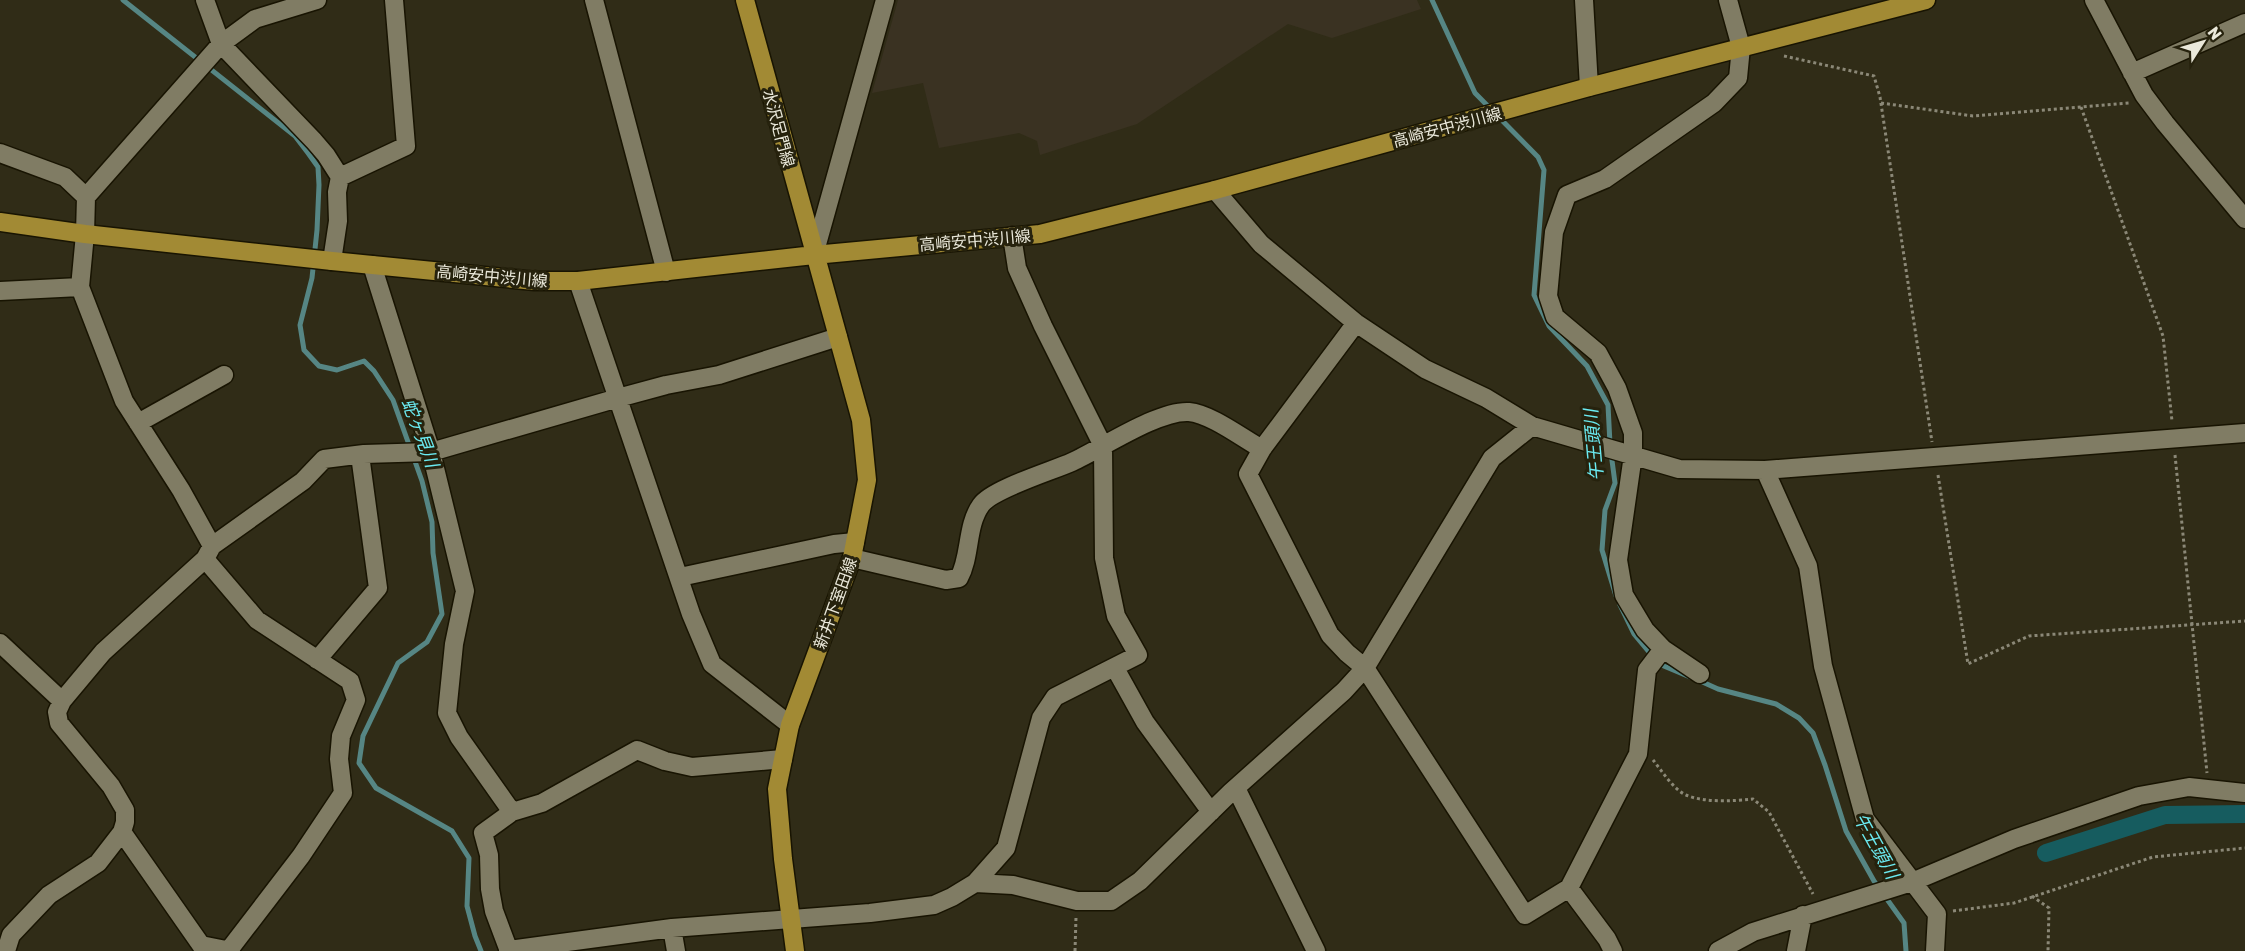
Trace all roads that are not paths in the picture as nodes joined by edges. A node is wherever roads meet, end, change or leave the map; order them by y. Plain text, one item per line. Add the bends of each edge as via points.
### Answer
1 (205, 0) edge
2 (317, 0) edge
3 (394, 0) edge
4 (594, 0) edge
5 (745, 0) edge
6 (885, 0) edge
7 (1584, 0) edge
8 (1728, 0) edge
9 (1926, 0) edge
10 (2094, 0) edge
11 (2245, 23) edge
12 (221, 44) junction
13 (1741, 47) junction
14 (2132, 73) junction
15 (1589, 87) junction
16 (0, 153) edge
17 (340, 177) junction
18 (1215, 190) junction
19 (86, 197) junction
20 (2245, 219) edge
21 (0, 222) edge
22 (85, 234) junction
23 (1012, 236) junction
24 (814, 255) junction
25 (332, 261) junction
26 (372, 265) junction
27 (666, 272) junction
28 (578, 281) junction
29 (80, 287) junction
30 (0, 291) edge
31 (1356, 323) junction
32 (838, 337) junction
33 (224, 375) dead end
34 (618, 398) junction
35 (138, 423) junction
36 (1532, 426) junction
37 (2245, 433) edge
38 (1103, 446) junction
39 (1262, 449) junction
40 (431, 452) junction
41 (1629, 453) junction
42 (360, 455) junction
43 (1765, 470) junction
44 (854, 550) junction
45 (208, 553) junction
46 (680, 577) junction
47 (0, 643) edge
48 (1662, 649) junction
49 (317, 660) junction
50 (1115, 668) junction
51 (1365, 668) junction
52 (1700, 674) dead end
53 (62, 701) junction
54 (790, 725) junction
55 (783, 759) junction
56 (1236, 788) junction
57 (2245, 792) edge
58 (513, 812) junction
59 (1211, 812) junction
60 (122, 832) junction
61 (1912, 882) junction
62 (975, 884) junction
63 (1569, 888) junction
64 (1803, 915) junction
65 (791, 919) junction
66 (672, 928) junction
67 (6, 939) edge
68 (230, 950) edge
69 (509, 950) edge
70 (676, 951) edge
71 (795, 951) edge
72 (1316, 951) edge
73 (1613, 951) edge
74 (1718, 951) edge
75 (1796, 951) edge
76 (1935, 951) edge

1 - 12 street
2 - 12 street via 255,19
3 - 17 street via 406,146
4 - 27 street
5 - 24 main road, 水沢足門線
6 - 24 street
7 - 15 street
8 - 13 street
9 - 13 main road, 高崎安中渋川線
10 - 14 street
11 - 14 street
12 - 17 street via 314,141
12 - 19 street
13 - 15 main road, 高崎安中渋川線
13 - 41 street via 1738,78 1714,103 1605,179 1567,195 1554,232 1548,296 1555,317 1598,353 1634,433
14 - 20 street via 2149,102
15 - 18 main road, 高崎安中渋川線
16 - 19 street via 65,177
17 - 25 street via 339,221
18 - 23 main road, 高崎安中渋川線 via 1040,234
18 - 31 street via 1261,244
19 - 22 street
21 - 22 main road, 高崎安中渋川線
22 - 25 main road, 高崎安中渋川線
22 - 29 street
23 - 24 main road, 高崎安中渋川線
23 - 38 street via 1017,268
24 - 27 main road, 高崎安中渋川線
24 - 32 main road, 新井下室田線
25 - 26 main road, 高崎安中渋川線
26 - 28 main road, 高崎安中渋川線 via 535,281
26 - 40 street
27 - 28 main road, 高崎安中渋川線
28 - 34 street
29 - 30 street
29 - 35 street via 124,400
31 - 36 street via 1425,369 1486,398
31 - 39 street
32 - 34 street via 719,375
32 - 44 main road, 新井下室田線 via 861,420 867,480
33 - 35 street
34 - 40 street
34 - 46 street
35 - 45 street via 181,490
36 - 41 street
36 - 51 street via 1492,458
37 - 43 street
38 - 39 street via 1162,417 1188,412 1210,419
38 - 44 street via 996,493 982,504 959,578 946,580
38 - 50 street via 1104,558 1116,616 1138,655
39 - 51 street via 1248,474 1330,635
40 - 42 street
40 - 58 street via 465,591 454,644 447,713 459,737
41 - 43 street via 1679,469
41 - 48 street via 1618,560 1624,595
42 - 45 street via 324,459 303,481
42 - 49 street via 378,588
43 - 61 street via 1808,566 1823,666 1865,819
44 - 46 street via 834,544
44 - 54 main road, 新井下室田線
45 - 49 street via 257,620
45 - 53 street via 103,652
46 - 54 street via 712,664
47 - 53 street
48 - 52 street
48 - 63 street via 1647,670 1638,754
49 - 68 street via 350,681 356,700 341,736 343,793
50 - 59 street via 1145,722
50 - 62 street via 1055,697 1041,718 1006,848
51 - 56 street
51 - 63 street via 1525,915
53 - 60 street via 57,712 59,723 111,786 125,810
54 - 55 main road, 新井下室田線
55 - 58 street via 692,767 637,750 542,803
55 - 65 main road, 新井下室田線 via 777,789
56 - 59 street
56 - 72 street
57 - 61 street via 2189,788 2139,796 2014,839
58 - 69 street via 483,833 494,911
59 - 62 street via 1140,881 1111,901 1077,901 1013,885
60 - 67 street via 98,863 49,896
60 - 68 street via 201,945
61 - 64 street
61 - 76 street via 1937,914
62 - 65 street via 934,905
63 - 73 street
64 - 74 street via 1753,932
64 - 75 street
65 - 66 street
65 - 71 main road, 新井下室田線
66 - 69 street
66 - 70 street

